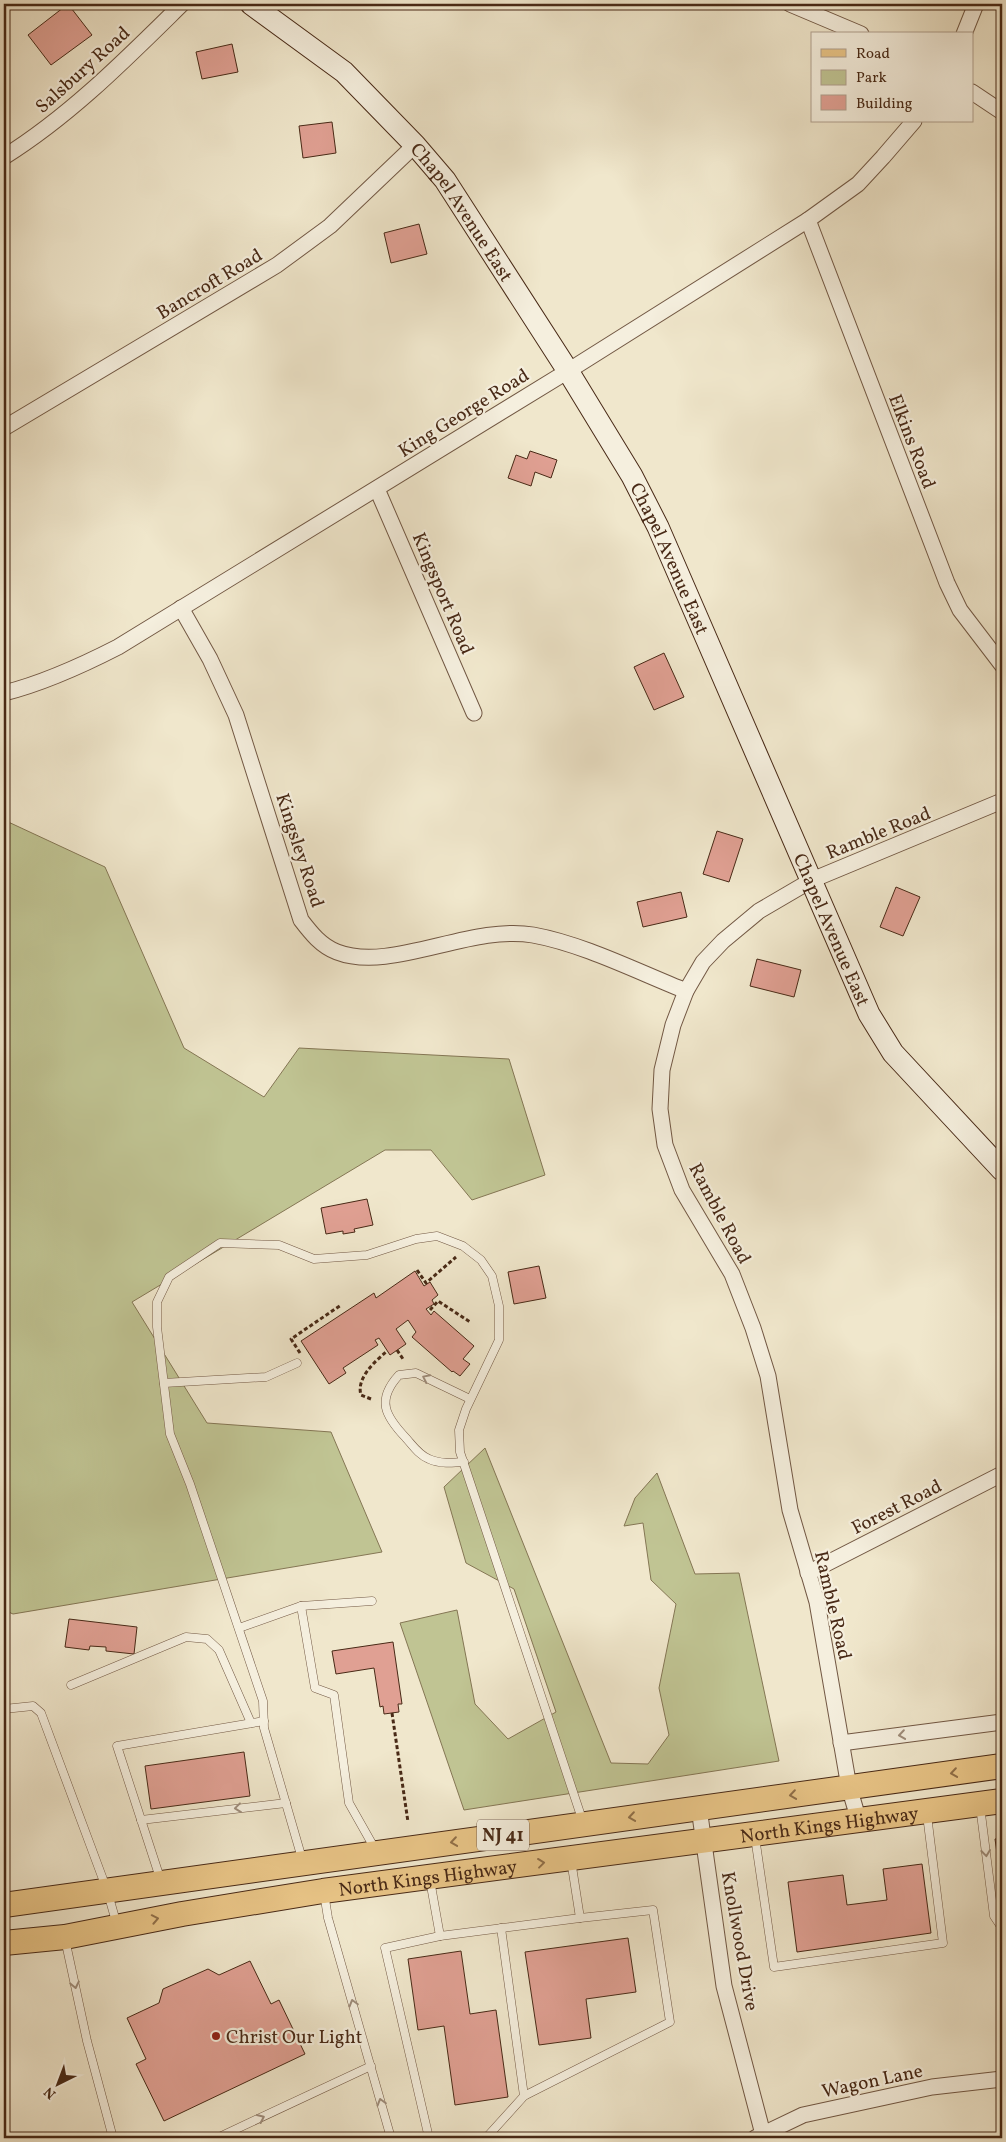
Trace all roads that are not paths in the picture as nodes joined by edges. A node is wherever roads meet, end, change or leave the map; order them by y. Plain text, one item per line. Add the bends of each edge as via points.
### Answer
1 (182, 4) edge
2 (251, 4) edge
3 (790, 4) edge
4 (976, 4) edge
5 (856, 32) edge
6 (965, 32) edge
7 (974, 93) edge
8 (1002, 112) edge
9 (913, 122) edge
10 (415, 144) junction
11 (4, 157) edge
12 (808, 220) junction
13 (568, 371) junction
14 (4, 428) edge
15 (377, 489) junction
16 (181, 608) junction
17 (1002, 665) edge
18 (4, 693) edge
19 (474, 713) dead end
20 (1002, 802) edge
21 (812, 880) junction
22 (686, 991) junction
23 (1002, 1170) edge
24 (300, 1361) road end
25 (164, 1383) junction
26 (470, 1399) junction
27 (464, 1462) junction
28 (1002, 1474) edge
29 (808, 1573) junction
30 (372, 1601) dead end
31 (301, 1606) junction
32 (239, 1628) junction
33 (72, 1686) dead end
34 (4, 1709) edge
35 (264, 1721) junction
36 (1002, 1722) edge
37 (251, 1724) junction
38 (842, 1743) junction
39 (1002, 1766) edge
40 (849, 1787) junction
41 (286, 1803) junction
42 (991, 1803) edge
43 (699, 1808) junction
44 (927, 1812) junction
45 (141, 1820) junction
46 (859, 1821) junction
47 (584, 1824) junction
48 (755, 1835) junction
49 (704, 1842) junction
50 (377, 1853) junction
51 (571, 1859) junction
52 (304, 1863) junction
53 (430, 1878) junction
54 (162, 1883) junction
55 (107, 1890) junction
56 (324, 1891) junction
57 (4, 1905) edge
58 (580, 1918) junction
59 (118, 1926) junction
60 (501, 1928) junction
61 (1002, 1928) edge
62 (440, 1936) junction
63 (65, 1937) junction
64 (4, 1944) edge
65 (370, 2066) junction
66 (1002, 2079) edge
67 (524, 2096) junction
68 (761, 2137) edge
69 (113, 2138) edge
70 (217, 2138) edge
71 (391, 2138) edge
72 (429, 2138) edge
73 (486, 2138) edge

1 - 11 street, Salsbury Road via 103,81 37,136
2 - 10 street, Chapel Avenue East via 344,72
3 - 5 street
4 - 6 street
7 - 8 street
9 - 12 street, King George Road via 858,184
10 - 13 street, Chapel Avenue East via 445,180
10 - 14 street, Bancroft Road via 330,226 278,265
12 - 13 street, King George Road
12 - 17 street, Elkins Road via 947,584 960,610
13 - 15 street, King George Road
13 - 21 street, Chapel Avenue East via 632,476 658,527
15 - 16 street, King George Road
15 - 19 street, Kingsport Road
16 - 18 street, King George Road via 72,670
16 - 22 street, Kingsley Road via 236,715 302,920 314,938 336,952 363,958 481,935 531,935 565,942
20 - 21 street, Ramble Road
21 - 22 street, Ramble Road via 759,911 723,941 703,962
21 - 23 street, Chapel Avenue East via 868,1014 893,1053
22 - 29 street, Ramble Road via 662,1070 660,1109 665,1145 682,1190 732,1274 753,1328 768,1376 790,1510
24 - 25 lane via 266,1377
25 - 26 lane via 157,1302 169,1277 220,1243 280,1245 314,1259 367,1254 437,1236 466,1248 481,1260 492,1276 499,1306 499,1340
25 - 32 lane via 170,1434
26 - 27 lane via 459,1430
26 -> 27 lane via 416,1373 399,1375 389,1386 385,1397 393,1425 419,1453 439,1463
27 - 47 lane
28 - 29 street, Forest Road
29 - 38 street, Ramble Road via 817,1602
30 - 31 lane
31 - 32 lane
31 - 50 lane via 315,1688 334,1695 349,1803
32 - 35 lane via 263,1701
33 - 37 lane via 186,1637 207,1639 219,1650
34 - 55 lane via 33,1706 41,1713
35 - 37 lane
35 - 41 lane
36 -> 38 street
37 - 45 lane via 117,1746
38 - 40 street, Ramble Road
39 -> 40 main road, North Kings Highway / NJ 41
40 -> 43 main road, North Kings Highway / NJ 41
40 - 46 street, Ramble Road
41 -> 45 lane
41 - 52 lane
42 - 44 main road, North Kings Highway / NJ 41
42 -> 61 lane via 994,1916
43 -> 47 main road, North Kings Highway / NJ 41
43 - 49 street, Knollwood Drive
44 - 46 main road, North Kings Highway / NJ 41
44 - 48 lane via 943,1943 774,1967
45 - 54 lane
46 - 48 main road, North Kings Highway / NJ 41
47 -> 50 main road, North Kings Highway / NJ 41
48 - 49 main road, North Kings Highway / NJ 41
49 - 51 main road, North Kings Highway / NJ 41
49 - 68 street, Knollwood Drive via 724,1986
50 - 52 main road, North Kings Highway / NJ 41
53 -> 51 main road, North Kings Highway / NJ 41
51 - 58 lane
52 - 54 main road, North Kings Highway / NJ 41
53 - 56 main road, North Kings Highway / NJ 41
53 - 62 lane
54 - 55 main road, North Kings Highway / NJ 41
55 - 57 main road, North Kings Highway / NJ 41
55 - 59 lane
59 -> 56 main road, North Kings Highway / NJ 41
65 -> 56 lane via 328,1918
58 - 60 lane
58 - 67 lane via 653,1910 670,2022
59 - 63 main road, North Kings Highway / NJ 41
60 - 62 lane
60 - 67 lane
62 - 72 lane via 384,1948
63 - 64 main road, North Kings Highway / NJ 41
63 -> 69 lane via 87,2041
70 -> 65 lane
71 -> 65 lane
66 - 68 street, Wagon Lane via 932,2087 803,2114
67 - 73 lane

